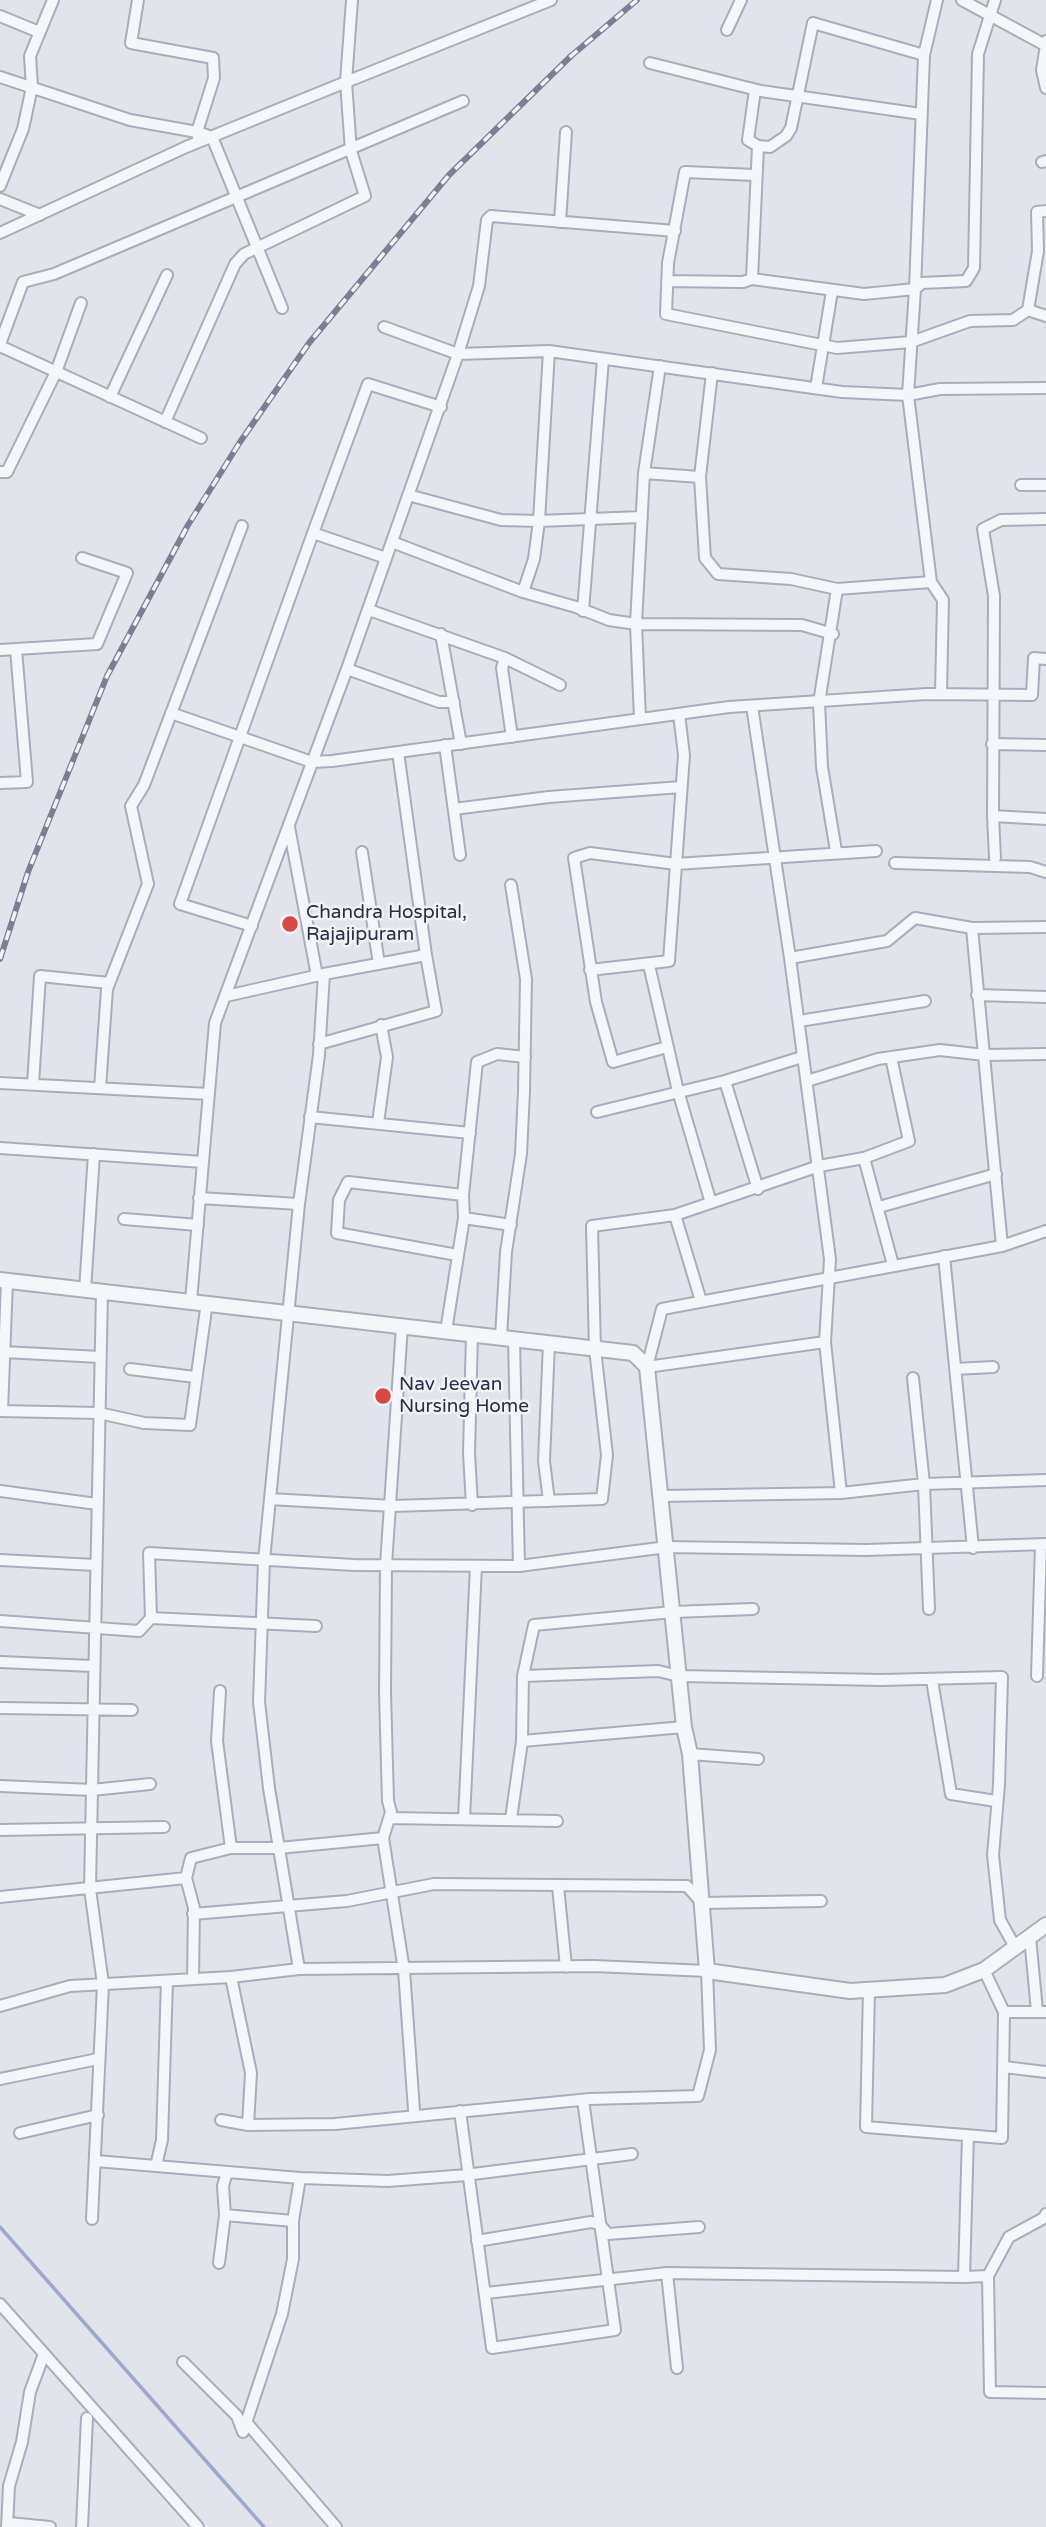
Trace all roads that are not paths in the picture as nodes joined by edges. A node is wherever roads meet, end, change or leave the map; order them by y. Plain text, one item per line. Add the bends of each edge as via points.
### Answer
1 (53, 0) edge
2 (138, 0) edge
3 (352, 0) edge
4 (551, 0) edge
5 (741, 0) edge
6 (937, 0) edge
7 (962, 0) edge
8 (995, 0) edge
9 (989, 13) junction
10 (0, 16) edge
11 (727, 30) dead end
12 (39, 32) junction
13 (1046, 44) edge
14 (924, 55) junction
15 (650, 63) dead end
16 (0, 76) edge
17 (346, 82) junction
18 (32, 87) junction
19 (1046, 88) edge
20 (755, 90) junction
21 (798, 98) junction
22 (463, 101) dead end
23 (921, 114) junction
24 (566, 132) dead end
25 (198, 137) junction
26 (212, 137) junction
27 (758, 146) junction
28 (351, 150) junction
29 (755, 175) junction
30 (0, 186) edge
31 (236, 196) junction
32 (0, 199) edge
33 (1046, 211) edge
34 (40, 215) junction
35 (560, 222) junction
36 (675, 230) junction
37 (0, 233) edge
38 (255, 247) junction
39 (1042, 251) edge
40 (167, 275) dead end
41 (752, 279) junction
42 (667, 281) junction
43 (915, 289) junction
44 (832, 291) junction
45 (81, 303) dead end
46 (282, 308) dead end
47 (1027, 310) junction
48 (1046, 316) edge
49 (384, 327) dead end
50 (911, 342) junction
51 (0, 345) edge
52 (822, 345) junction
53 (549, 351) junction
54 (458, 354) junction
55 (603, 359) junction
56 (660, 366) junction
57 (56, 372) junction
58 (712, 373) junction
59 (816, 388) junction
60 (1046, 388) edge
61 (908, 395) junction
62 (110, 397) junction
63 (440, 407) junction
64 (165, 422) junction
65 (201, 438) dead end
66 (0, 472) edge
67 (644, 473) junction
68 (700, 477) junction
69 (1021, 485) dead end
70 (1046, 485) edge
71 (408, 495) junction
72 (642, 517) junction
73 (589, 518) junction
74 (1046, 519) edge
75 (539, 522) junction
76 (242, 526) dead end
77 (313, 533) junction
78 (392, 542) junction
79 (82, 558) dead end
80 (386, 558) junction
81 (931, 582) junction
82 (838, 589) junction
83 (523, 592) junction
84 (369, 610) junction
85 (583, 611) junction
86 (636, 624) junction
87 (441, 634) junction
88 (833, 634) junction
89 (16, 649) junction
90 (0, 650) edge
91 (505, 658) junction
92 (1046, 659) edge
93 (347, 669) junction
94 (560, 685) dead end
95 (941, 694) junction
96 (993, 694) junction
97 (454, 702) junction
98 (820, 703) junction
99 (752, 706) junction
100 (171, 713) junction
101 (680, 714) junction
102 (640, 719) junction
103 (240, 737) junction
104 (512, 737) junction
105 (461, 744) junction
106 (992, 744) junction
107 (1046, 745) edge
108 (445, 746) junction
109 (398, 752) junction
110 (312, 762) junction
111 (0, 783) edge
112 (681, 787) junction
113 (454, 809) junction
114 (993, 816) junction
115 (1046, 819) edge
116 (289, 826) junction
117 (876, 851) dead end
118 (362, 852) dead end
119 (836, 852) junction
120 (460, 855) dead end
121 (774, 855) junction
122 (995, 858) dead end
123 (895, 863) dead end
124 (676, 864) junction
125 (1046, 872) edge
126 (511, 885) dead end
127 (252, 926) junction
128 (1046, 927) edge
129 (972, 928) junction
130 (426, 955) junction
131 (790, 958) junction
132 (379, 964) junction
133 (649, 965) junction
134 (590, 970) junction
135 (321, 975) junction
136 (109, 983) junction
137 (977, 995) junction
138 (226, 996) junction
139 (1046, 997) edge
140 (925, 1001) dead end
141 (799, 1021) junction
142 (381, 1025) junction
143 (319, 1044) junction
144 (667, 1047) junction
145 (1046, 1054) edge
146 (985, 1055) junction
147 (524, 1057) junction
148 (802, 1057) junction
149 (891, 1058) junction
150 (725, 1081) junction
151 (807, 1081) junction
152 (0, 1083) edge
153 (33, 1084) junction
154 (100, 1088) junction
155 (678, 1091) junction
156 (209, 1094) junction
157 (597, 1112) dead end
158 (310, 1116) junction
159 (378, 1123) junction
160 (470, 1133) junction
161 (0, 1148) edge
162 (94, 1154) junction
163 (864, 1158) junction
164 (203, 1162) junction
165 (819, 1166) junction
166 (996, 1174) junction
167 (758, 1189) junction
168 (463, 1195) junction
169 (199, 1198) junction
170 (711, 1203) junction
171 (299, 1204) junction
172 (879, 1207) junction
173 (675, 1215) junction
174 (464, 1218) junction
175 (124, 1219) dead end
176 (198, 1225) junction
177 (511, 1225) junction
178 (1046, 1231) edge
179 (1002, 1246) junction
180 (457, 1255) junction
181 (944, 1256) junction
182 (893, 1265) junction
183 (828, 1277) junction
184 (3, 1281) edge
185 (85, 1290) junction
186 (102, 1292) junction
187 (191, 1301) junction
188 (701, 1301) junction
189 (207, 1302) junction
190 (288, 1311) junction
191 (402, 1326) junction
192 (446, 1331) junction
193 (471, 1334) junction
194 (507, 1338) junction
195 (825, 1342) junction
196 (549, 1343) junction
197 (595, 1349) junction
198 (4, 1352) junction
199 (100, 1357) junction
200 (647, 1367) junction
201 (993, 1367) dead end
202 (130, 1369) dead end
203 (955, 1369) junction
204 (195, 1377) junction
205 (913, 1378) dead end
206 (1, 1411) edge
207 (99, 1413) junction
208 (1046, 1480) edge
209 (967, 1482) junction
210 (923, 1484) junction
211 (0, 1491) edge
212 (841, 1493) junction
213 (661, 1496) junction
214 (270, 1499) junction
215 (549, 1501) junction
216 (519, 1503) junction
217 (97, 1504) junction
218 (472, 1505) junction
219 (393, 1506) junction
220 (1043, 1544) edge
221 (667, 1547) junction
222 (973, 1548) junction
223 (927, 1549) junction
224 (0, 1560) edge
225 (264, 1560) junction
226 (95, 1565) junction
227 (386, 1565) junction
228 (476, 1566) junction
229 (519, 1566) junction
230 (753, 1609) dead end
231 (929, 1609) dead end
232 (673, 1612) junction
233 (151, 1618) junction
234 (0, 1621) edge
235 (262, 1624) junction
236 (94, 1626) junction
237 (316, 1626) dead end
238 (0, 1662) edge
239 (93, 1666) junction
240 (523, 1676) junction
241 (679, 1676) junction
242 (1037, 1676) dead end
243 (932, 1680) junction
244 (220, 1691) dead end
245 (0, 1709) edge
246 (93, 1709) junction
247 (132, 1710) dead end
248 (684, 1727) junction
249 (522, 1741) junction
250 (690, 1754) junction
251 (758, 1759) dead end
252 (150, 1784) dead end
253 (0, 1786) edge
254 (92, 1790) junction
255 (996, 1801) junction
256 (390, 1818) junction
257 (464, 1819) junction
258 (512, 1819) junction
259 (557, 1821) dead end
260 (164, 1828) dead end
261 (0, 1830) edge
262 (91, 1830) junction
263 (383, 1838) junction
264 (231, 1848) junction
265 (279, 1848) junction
266 (187, 1878) junction
267 (90, 1886) junction
268 (558, 1886) junction
269 (392, 1892) junction
270 (0, 1897) edge
271 (821, 1901) dead end
272 (702, 1903) junction
273 (289, 1905) junction
274 (193, 1914) junction
275 (1046, 1925) edge
276 (1030, 1937) junction
277 (1015, 1948) junction
278 (566, 1967) junction
279 (299, 1969) junction
280 (404, 1970) junction
281 (984, 1970) junction
282 (707, 1971) junction
283 (231, 1977) junction
284 (193, 1979) junction
285 (167, 1981) junction
286 (103, 1984) junction
287 (869, 1990) junction
288 (0, 2006) edge
289 (1042, 2011) edge
290 (1004, 2012) junction
291 (98, 2059) junction
292 (1004, 2067) junction
293 (1046, 2073) edge
294 (0, 2079) edge
295 (583, 2100) junction
296 (414, 2110) dead end
297 (460, 2111) junction
298 (98, 2115) junction
299 (221, 2120) dead end
300 (248, 2125) junction
301 (20, 2133) dead end
302 (968, 2135) junction
303 (632, 2154) dead end
304 (592, 2160) junction
305 (96, 2161) junction
306 (156, 2166) junction
307 (227, 2172) junction
308 (470, 2174) junction
309 (300, 2178) junction
310 (1046, 2214) edge
311 (225, 2215) junction
312 (92, 2218) dead end
313 (293, 2221) junction
314 (699, 2227) dead end
315 (601, 2228) junction
316 (477, 2241) junction
317 (219, 2263) dead end
318 (667, 2273) junction
319 (988, 2276) junction
320 (964, 2277) junction
321 (607, 2281) junction
322 (486, 2293) junction
323 (0, 2304) edge
324 (44, 2354) junction
325 (183, 2362) dead end
326 (677, 2368) dead end
327 (1046, 2393) edge
328 (87, 2418) dead end
329 (243, 2432) junction
330 (8, 2525) edge
331 (50, 2527) edge
332 (82, 2527) edge
333 (198, 2527) edge
334 (336, 2527) edge

1 - 12 street
2 - 25 street via 131,43 213,58 214,78
3 - 17 street
4 - 17 street
5 - 11 street
6 - 14 street
7 - 9 street
8 - 9 street
9 - 13 street
9 - 43 street via 979,48 974,268 966,281 922,283
10 - 12 street
12 - 18 street via 30,56
13 - 19 street via 1042,70
14 - 21 street via 813,23
14 - 23 street
15 - 20 street
16 - 18 street
17 - 26 street
17 - 28 street
18 - 25 street
18 - 30 street via 23,129
20 - 21 street
20 - 27 street via 748,140
21 - 23 street
21 - 27 street via 786,135 770,147
22 - 28 street
23 - 43 street
24 - 35 street
25 - 26 street
25 - 34 street
26 - 31 street
27 - 29 street
28 - 31 street
28 - 38 street via 365,196
29 - 36 street via 685,173
29 - 41 street
31 - 38 street
31 - 51 street via 54,274 23,282
32 - 34 street
33 - 39 street via 1037,212
34 - 37 street
35 - 36 street
35 - 54 street via 487,219 479,286
36 - 42 street
38 - 46 street
38 - 64 street via 235,264
39 - 47 street
40 - 62 street
41 - 42 street
41 - 44 street
42 - 52 street via 666,314
43 - 44 street via 864,294
43 - 50 street
44 - 52 street
45 - 57 street
47 - 48 street
47 - 50 street via 1013,320 970,321
49 - 54 street
50 - 52 street via 837,348
50 - 61 street
51 - 57 street
52 - 59 street
53 - 54 street
53 - 55 street
53 - 75 street
54 - 63 street
55 - 56 street
55 - 73 street
56 - 58 street
56 - 67 street
57 - 62 street
57 - 66 street via 7,472
58 - 59 street
58 - 68 street
59 - 61 street
60 - 61 street via 940,389
61 - 81 street
62 - 64 street
63 - 71 street
63 - 77 street via 368,384
64 - 65 street
67 - 68 street
67 - 72 street
68 - 82 street via 705,558 718,574 791,579
69 - 70 street
71 - 75 street via 501,520
71 - 78 street
72 - 73 street
72 - 86 street
73 - 75 street
73 - 85 street
74 - 96 street via 1001,520 983,529 994,596
75 - 83 street
76 - 100 street
77 - 80 street
77 - 103 street
78 - 80 street
78 - 83 street
79 - 89 street via 127,573 97,644
80 - 84 street
81 - 82 street
81 - 95 street via 943,600
82 - 88 street
83 - 85 street
84 - 87 street
84 - 93 street
85 - 86 street
86 - 88 street via 802,625
86 - 102 street
87 - 91 street
87 - 97 street
88 - 98 street
89 - 90 street
89 - 111 street via 27,782
91 - 94 street
91 - 104 street via 502,668
92 - 96 street via 1034,658 1032,695
93 - 97 street via 439,702
93 - 110 street
95 - 96 street
95 - 98 street
96 - 106 street
97 - 105 street
98 - 99 street
98 - 119 street via 822,767
99 - 101 street
99 - 121 street
100 - 103 street
100 - 136 street via 144,785 131,806 148,884
101 - 102 street
101 - 112 street
102 - 104 street
103 - 110 street
103 - 127 street via 180,904
104 - 105 street
105 - 108 street
106 - 107 street
106 - 114 street
108 - 109 street
108 - 113 street
109 - 110 street
109 - 130 street
110 - 116 street
112 - 113 street
112 - 124 street
113 - 120 street
114 - 115 street
114 - 122 street
116 - 127 street
116 - 135 street
117 - 119 street
118 - 132 street
119 - 121 street
121 - 124 street
121 - 131 street
123 - 125 street via 1030,867
124 - 133 street via 669,961
124 - 134 street via 590,853 574,858
126 - 147 street via 526,979
127 - 138 street
128 - 129 street
129 - 131 street via 915,918 887,941
129 - 137 street
130 - 132 street
130 - 142 street via 436,1011
131 - 141 street
132 - 135 street
133 - 134 street via 630,963
133 - 144 street
134 - 144 street via 613,1062
135 - 138 street
135 - 143 street
136 - 153 street via 40,976
136 - 154 street
137 - 139 street
137 - 146 street
138 - 156 street via 215,1023
140 - 141 street
141 - 148 street
142 - 143 street
142 - 159 street via 387,1057
143 - 158 street
144 - 155 street
145 - 146 street
146 - 149 street via 940,1050
146 - 166 street
147 - 160 street via 497,1054 477,1062
147 - 177 street via 521,1154
148 - 150 street
148 - 151 street
149 - 151 street
149 - 163 street via 910,1138
150 - 155 street
150 - 167 street
151 - 165 street
152 - 153 street
153 - 154 street
154 - 156 street
155 - 157 street
155 - 170 street
156 - 164 street
158 - 159 street
158 - 171 street
159 - 160 street
160 - 168 street
161 - 162 street
162 - 164 street
162 - 185 street
163 - 165 street
163 - 172 street
164 - 169 street
165 - 167 street
165 - 183 street
166 - 172 street
166 - 179 street
167 - 170 street
168 - 174 street
168 - 180 street via 348,1182 339,1200 337,1233
169 - 171 street
169 - 176 street
170 - 173 street
171 - 190 street
172 - 182 street
173 - 188 street
173 - 197 street via 592,1226
174 - 177 street
174 - 180 street
175 - 176 street
176 - 187 street
177 - 194 street
178 - 179 street
179 - 181 street
180 - 192 street
181 - 182 street
181 - 203 street
182 - 183 street
183 - 188 street
183 - 195 street
184 - 185 street
184 - 198 street
185 - 186 street
186 - 187 street
186 - 199 street
187 - 189 street
188 - 200 street via 662,1309
189 - 190 street
189 - 204 street
190 - 191 street
190 - 214 street
191 - 192 street
191 - 219 street
192 - 193 street
193 - 194 street
193 - 218 street
194 - 196 street
194 - 216 street
195 - 200 street
195 - 212 street
196 - 197 street
196 - 215 street via 544,1461
197 - 200 street via 633,1353
197 - 215 street via 607,1455 602,1499
198 - 199 street
198 - 206 street
199 - 207 street
200 - 213 street
201 - 203 street
202 - 204 street
203 - 209 street
204 - 207 street via 190,1425 144,1423
205 - 210 street
206 - 207 street
207 - 217 street
208 - 209 street
209 - 210 street
209 - 222 street
210 - 212 street
210 - 223 street
211 - 217 street
212 - 213 street
213 - 221 street
214 - 219 street
214 - 225 street
215 - 216 street
216 - 218 street
216 - 229 street
217 - 226 street
218 - 219 street
219 - 227 street
220 - 222 street
220 - 242 street
221 - 223 street
221 - 229 street
221 - 232 street
222 - 223 street
223 - 231 street
224 - 226 street
225 - 227 street
225 - 233 street via 149,1553
225 - 235 street
226 - 236 street
227 - 228 street
227 - 256 street via 384,1693
228 - 229 street
228 - 257 street
230 - 232 street
232 - 240 street via 534,1625
232 - 241 street
233 - 235 street
233 - 236 street via 139,1631
234 - 236 street
235 - 237 street
235 - 265 street via 259,1702
236 - 239 street
238 - 239 street
239 - 246 street
240 - 241 street via 658,1671
240 - 249 street
241 - 243 street
241 - 248 street
243 - 255 street via 951,1794
243 - 255 street via 1002,1677
244 - 264 street via 217,1741
245 - 246 street
246 - 247 street
246 - 254 street
248 - 249 street
248 - 250 street
249 - 258 street
250 - 251 street
250 - 272 street
252 - 254 street
253 - 254 street
254 - 262 street
255 - 277 street via 993,1855 1000,1920
256 - 257 street
256 - 263 street
257 - 258 street
258 - 259 street
260 - 262 street
261 - 262 street
262 - 267 street
263 - 265 street
263 - 269 street
264 - 265 street
264 - 266 street via 191,1858
265 - 273 street
266 - 267 street
266 - 274 street
267 - 270 street
267 - 286 street
268 - 269 street via 434,1884
268 - 272 street via 687,1886
268 - 278 street
269 - 273 street
269 - 280 street
271 - 272 street
272 - 282 street
273 - 274 street
273 - 279 street
274 - 284 street
275 - 276 street
276 - 277 street
276 - 289 street
277 - 281 street
278 - 280 street
278 - 282 street
279 - 280 street
279 - 283 street
280 - 296 street
281 - 287 street via 945,1985
281 - 290 street
282 - 287 street
282 - 295 street via 710,2050 698,2096
283 - 284 street
283 - 300 street via 251,2073
284 - 285 street
285 - 286 street
285 - 306 street via 163,2140
286 - 288 street via 70,1986
286 - 291 street
287 - 302 street via 866,2127
289 - 290 street
290 - 292 street
291 - 294 street
291 - 298 street
292 - 293 street
292 - 302 street via 1002,2138
295 - 297 street
295 - 304 street
297 - 300 street via 335,2124
297 - 308 street
298 - 301 street
298 - 305 street
299 - 300 street
302 - 320 street
303 - 304 street
304 - 308 street
304 - 315 street
305 - 306 street
305 - 312 street
306 - 307 street
307 - 309 street
307 - 311 street
308 - 309 street via 388,2180
308 - 316 street
309 - 313 street
310 - 319 street via 1009,2237
311 - 313 street
311 - 317 street
313 - 329 street via 293,2259 282,2314
314 - 315 street via 608,2234
315 - 316 street via 591,2222
315 - 321 street
316 - 322 street
318 - 320 street
318 - 321 street
318 - 326 street
319 - 320 street
319 - 327 street via 990,2392
321 - 322 street
321 - 322 street via 615,2330 492,2347
323 - 324 street
324 - 330 street via 30,2392 9,2486
324 - 333 street
325 - 329 street via 237,2416
328 - 332 street
329 - 334 street via 247,2423
330 - 331 street

